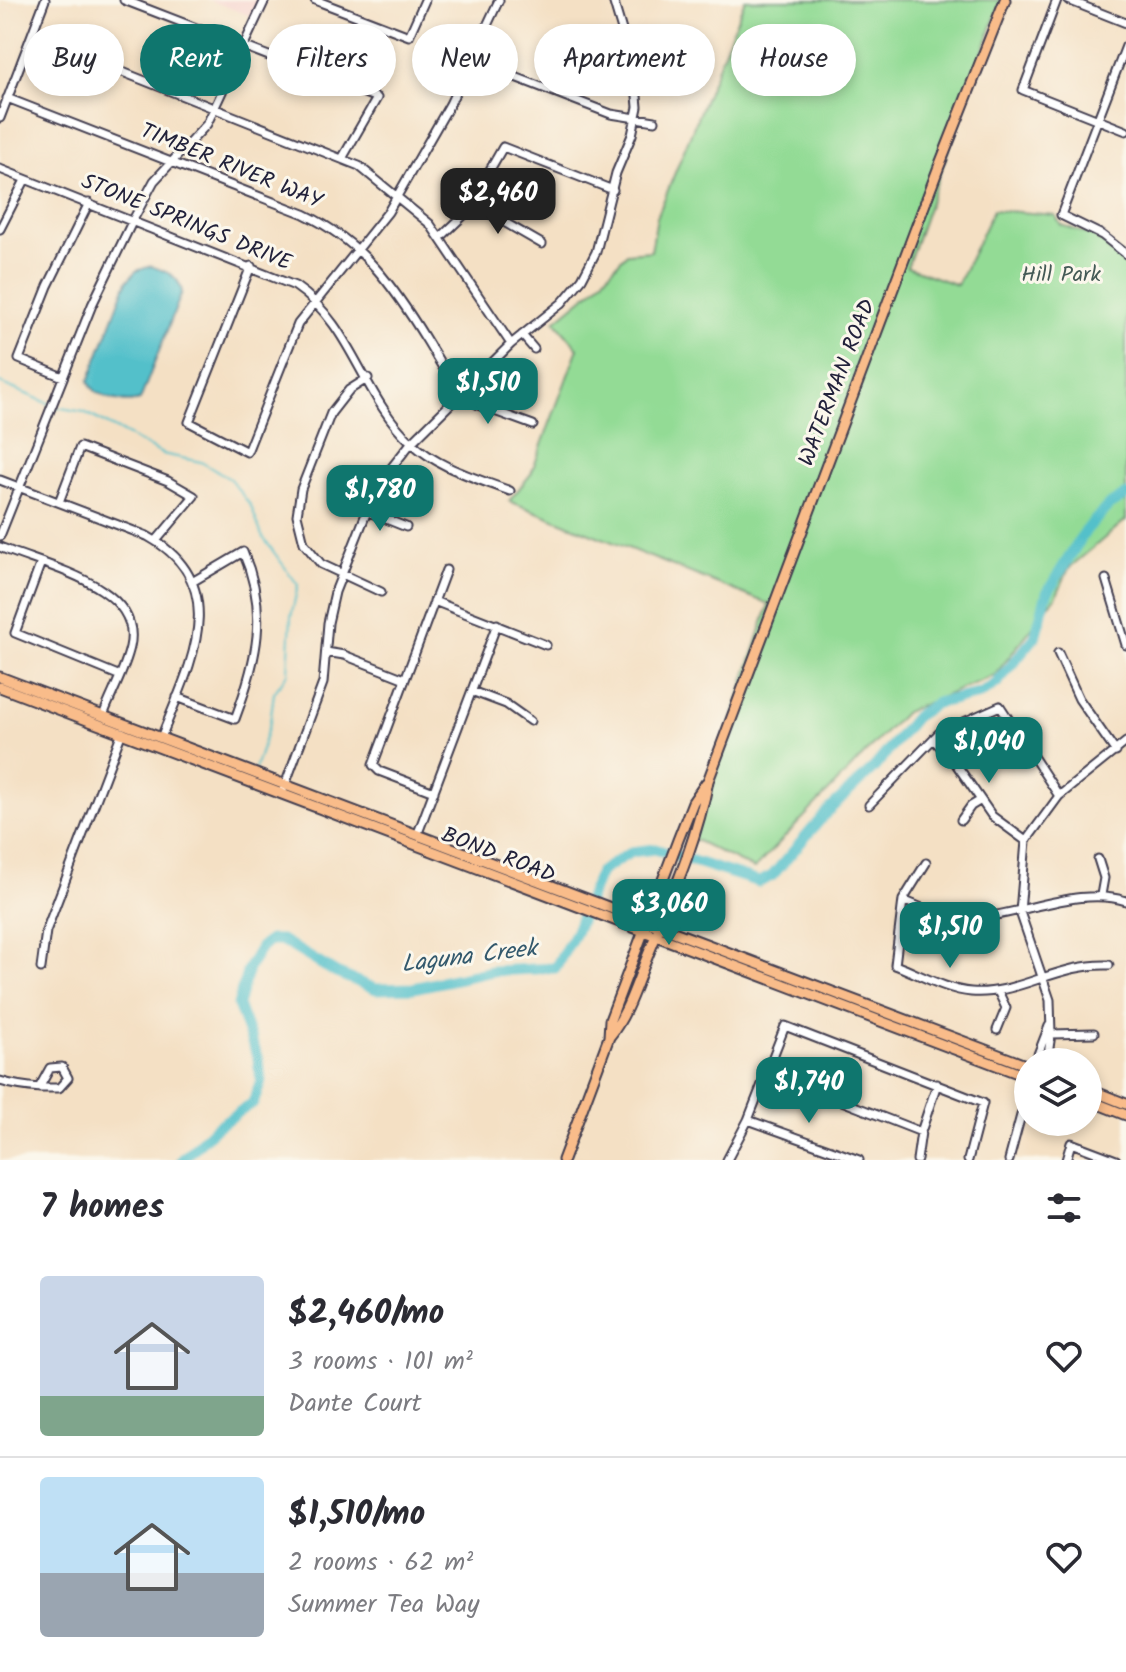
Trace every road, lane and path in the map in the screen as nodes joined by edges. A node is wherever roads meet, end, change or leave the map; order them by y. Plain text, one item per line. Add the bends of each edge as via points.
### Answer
1 (45, 0) edge
2 (124, 0) edge
3 (265, 0) edge
4 (315, 0) edge
5 (425, 0) edge
6 (499, 0) edge
7 (613, 0) edge
8 (1005, 0) edge
9 (1057, 0) edge
10 (1068, 0) edge
11 (1126, 23) edge
12 (36, 24) edge
13 (185, 24) edge
14 (488, 24) edge
15 (620, 24) edge
16 (251, 31) edge
17 (1126, 46) edge
18 (251, 50) edge
19 (24, 56) edge
20 (124, 72) edge
21 (222, 96) edge
22 (452, 96) edge
23 (564, 96) edge
24 (637, 96) edge
25 (7, 98) junction
26 (217, 108) junction
27 (0, 118) edge
28 (637, 119) junction
29 (1098, 119) junction
30 (655, 121) dead end
31 (1126, 131) edge
32 (343, 157) junction
33 (171, 162) junction
34 (0, 169) edge
35 (25, 180) junction
36 (613, 190) junction
37 (399, 195) junction
38 (89, 203) junction
39 (471, 203) junction
40 (133, 220) junction
41 (0, 229) edge
42 (441, 237) junction
43 (542, 244) dead end
44 (359, 249) junction
45 (1126, 254) edge
46 (251, 266) junction
47 (315, 301) junction
48 (522, 335) junction
49 (511, 344) junction
50 (534, 349) dead end
51 (63, 377) junction
52 (368, 378) junction
53 (461, 394) junction
54 (533, 425) dead end
55 (411, 443) junction
56 (0, 480) edge
57 (19, 487) junction
58 (510, 491) dead end
59 (59, 502) junction
60 (366, 511) junction
61 (406, 527) dead end
62 (0, 536) edge
63 (156, 541) junction
64 (0, 547) edge
65 (40, 565) junction
66 (446, 570) dead end
67 (340, 576) junction
68 (1106, 579) dead end
69 (192, 582) junction
70 (381, 592) dead end
71 (434, 601) junction
72 (497, 624) junction
73 (546, 645) dead end
74 (1126, 645) edge
75 (326, 652) junction
76 (1058, 653) dead end
77 (118, 675) junction
78 (0, 677) edge
79 (405, 679) junction
80 (0, 687) edge
81 (474, 692) junction
82 (177, 697) junction
83 (105, 721) junction
84 (530, 721) dead end
85 (122, 732) junction
86 (161, 738) junction
87 (934, 740) junction
88 (1126, 742) edge
89 (1116, 752) junction
90 (240, 773) junction
91 (708, 781) junction
92 (284, 789) junction
93 (434, 792) junction
94 (1059, 796) junction
95 (981, 800) junction
96 (869, 805) dead end
97 (350, 818) junction
98 (961, 820) dead end
99 (418, 833) junction
100 (1026, 841) junction
101 (1098, 859) dead end
102 (926, 863) dead end
103 (1101, 895) junction
104 (903, 900) junction
105 (1126, 901) edge
106 (602, 910) junction
107 (1020, 912) junction
108 (646, 927) junction
109 (657, 932) junction
110 (1109, 965) dead end
111 (41, 968) dead end
112 (1044, 976) junction
113 (998, 991) junction
114 (1049, 1024) junction
115 (997, 1030) dead end
116 (1094, 1033) dead end
117 (1051, 1034) junction
118 (609, 1037) junction
119 (1040, 1048) edge
120 (1049, 1048) edge
121 (1014, 1061) edge
122 (767, 1072) junction
123 (1014, 1072) edge
124 (0, 1081) edge
125 (937, 1084) junction
126 (39, 1088) junction
127 (1102, 1095) edge
128 (1126, 1104) edge
129 (1102, 1106) edge
130 (1126, 1115) edge
131 (748, 1120) junction
132 (921, 1132) junction
133 (1017, 1136) edge
134 (563, 1160) edge
135 (727, 1160) edge
136 (859, 1160) edge
137 (917, 1160) edge
138 (968, 1160) edge
139 (1009, 1160) edge
140 (1066, 1160) edge
141 (1116, 1160) edge

1 - 12 street
2 - 13 street
3 - 16 street
4 - 5 street via 409,36
6 - 14 street
7 - 15 street
8 - 91 main road, WATERMAN ROAD
9 - 29 street via 1023,90
10 - 11 street
17 - 29 street
18 - 32 street via 377,98
19 - 25 street
20 - 26 street
21 - 26 street
22 - 37 street
23 - 28 street
24 - 28 street
25 - 27 street
25 - 33 street, TIMBER RIVER WAY
26 - 32 street
26 - 33 street
28 - 30 street
28 - 36 street
29 - 31 street
29 - 45 street via 1061,216 1102,235
32 - 37 street
33 - 40 street
33 - 44 street, TIMBER RIVER WAY via 304,214
34 - 35 street, STONE SPRINGS DRIVE
35 - 38 street, STONE SPRINGS DRIVE
35 - 41 street
36 - 39 street via 503,147
36 - 48 street via 601,241 582,279
37 - 42 street
37 - 44 street
38 - 40 street, STONE SPRINGS DRIVE
38 - 51 street via 19,359
39 - 42 street
39 - 43 street
40 - 46 street, STONE SPRINGS DRIVE
40 - 51 street
42 - 49 street
44 - 47 street
44 - 53 street, TIMBER RIVER WAY via 397,292
46 - 47 street, STONE SPRINGS DRIVE
46 - 47 street via 189,422 247,452 293,334
47 - 52 street, STONE SPRINGS DRIVE via 340,330
48 - 49 street
48 - 50 street
49 - 53 street
51 - 57 street
52 - 55 street, STONE SPRINGS DRIVE
52 - 67 street via 349,390 331,413 297,504 308,550
53 - 54 street
53 - 55 street
55 - 58 street, STONE SPRINGS DRIVE via 448,467
55 - 60 street via 385,473
56 - 57 street
57 - 59 street
57 - 62 street
59 - 63 street
59 - 63 street via 80,447 168,481 194,496
60 - 61 street
60 - 67 street
63 - 69 street via 180,562
64 - 65 street
65 - 77 street via 106,589 121,603 130,624 130,645
65 - 77 street via 15,633
66 - 71 street
67 - 70 street
67 - 75 street via 330,607
68 - 74 street
69 - 82 street via 200,625
69 - 82 street via 243,552 258,599 258,644 235,719
71 - 72 street
71 - 79 street
72 - 73 street
72 - 81 street
75 - 79 street
75 - 92 street via 319,694
76 - 89 street via 1079,699
77 - 83 street
78 - 83 main road, BOND ROAD
79 - 93 street via 373,765
80 - 83 main road, BOND ROAD
81 - 84 street via 506,704
81 - 93 street
82 - 86 street
83 - 85 main road, BOND ROAD
83 - 86 main road, BOND ROAD
85 - 90 main road, BOND ROAD
85 - 111 street via 46,931
86 - 90 main road, BOND ROAD
87 - 94 street via 950,726 1000,706
87 - 95 street
87 - 96 street
88 - 89 street
89 - 94 street
90 - 92 main road, BOND ROAD
91 - 108 main road, WATERMAN ROAD via 693,802
91 - 109 main road, WATERMAN ROAD
92 - 97 main road, BOND ROAD
92 - 99 main road, BOND ROAD
93 - 99 street
94 - 100 street
95 - 98 street
95 - 100 street via 997,821
97 - 99 main road via 409,836
97 - 106 main road, BOND ROAD via 571,904
99 - 106 main road, BOND ROAD
100 - 107 street
101 - 103 street via 1104,878
102 - 104 street
103 - 105 street
103 - 107 street
104 - 107 street via 958,918
104 - 113 street via 895,965 966,992
106 - 108 main road, BOND ROAD
107 - 112 street
108 - 109 main road, BOND ROAD
108 - 118 main road, WATERMAN ROAD via 610,1020
109 - 118 main road, WATERMAN ROAD via 620,1024
109 - 121 main road, BOND ROAD
109 - 123 main road, BOND ROAD
110 - 112 street via 1069,967
112 - 113 street
112 - 114 street
113 - 115 street via 1006,1008
114 - 117 street
114 - 119 street
116 - 117 street
117 - 120 street
118 - 134 main road, WATERMAN ROAD
122 - 125 street via 785,1026
122 - 131 street
122 - 132 street
124 - 126 street
125 - 132 street
125 - 138 street via 983,1103
126 - 126 street via 64,1086 67,1072 50,1068
127 - 128 main road
129 - 130 main road
131 - 135 street
131 - 136 street
132 - 137 street
133 - 139 street
140 - 141 street via 1071,1143

